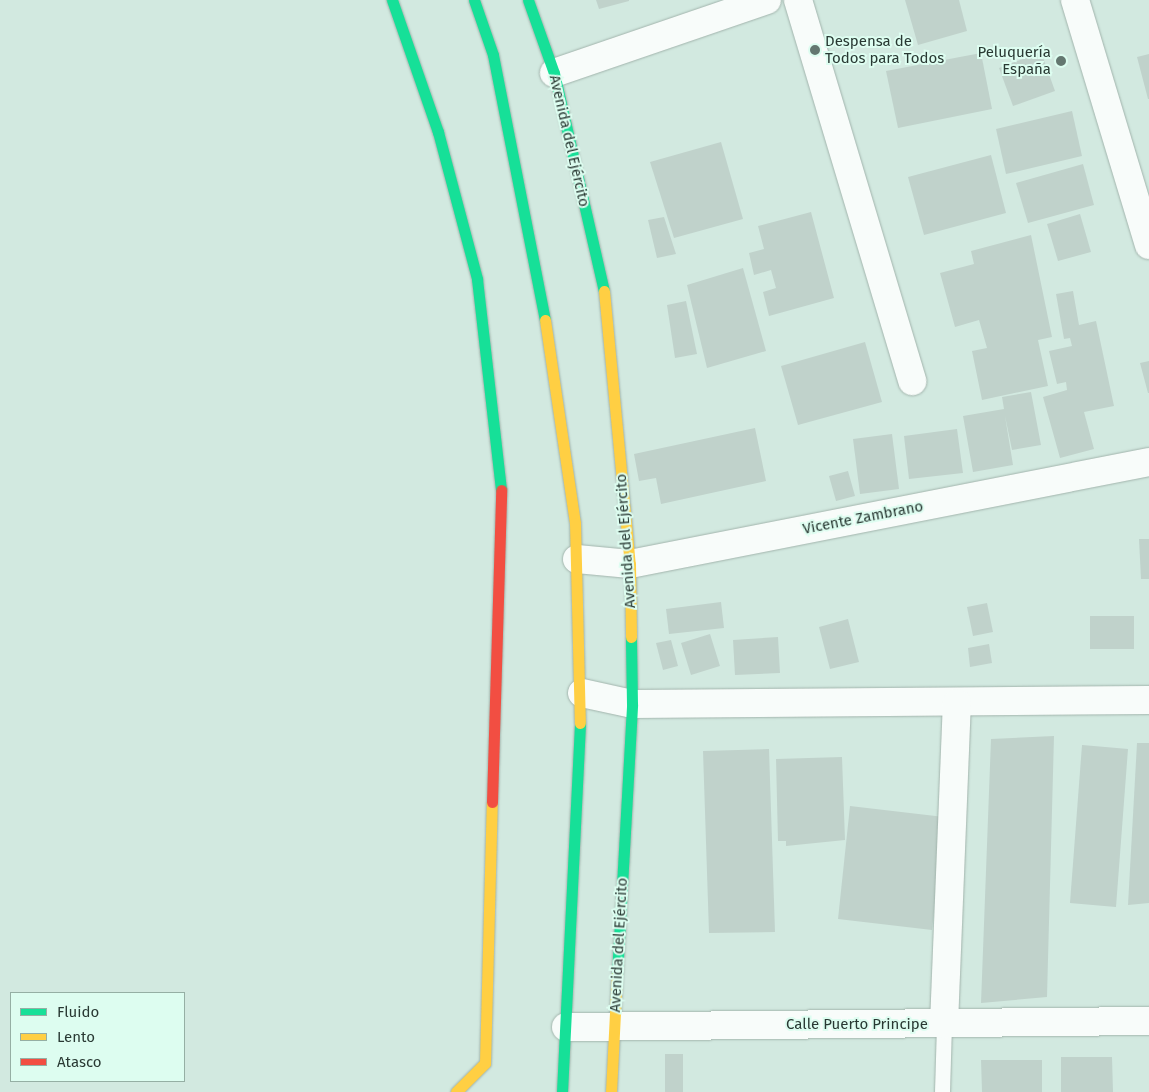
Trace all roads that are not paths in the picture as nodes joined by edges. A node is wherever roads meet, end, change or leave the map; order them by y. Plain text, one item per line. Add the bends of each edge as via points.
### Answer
1 (392, 0) edge
2 (474, 0) edge
3 (528, 0) edge
4 (767, 0) edge
5 (798, 0) edge
6 (1075, 0) edge
7 (554, 73) junction
8 (1149, 245) edge
9 (912, 381) dead end
10 (1149, 462) edge
11 (577, 558) junction
12 (630, 564) junction
13 (582, 693) junction
14 (1149, 700) edge
15 (957, 703) junction
16 (632, 704) junction
17 (1149, 1021) edge
18 (944, 1024) junction
19 (566, 1027) junction
20 (614, 1027) junction
21 (456, 1092) edge
22 (562, 1092) edge
23 (611, 1092) edge
24 (942, 1092) edge

1 - 21 main road via 438,132 477,279 501,476 485,1063
2 - 11 main road via 493,55 541,295
3 - 7 main road, Avenida del Ejército
4 - 7 street
5 - 9 street
6 - 8 street
7 - 12 main road, Avenida del Ejército via 606,297
10 - 12 street, Vicente Zambrano
11 - 12 street, Vicente Zambrano
11 - 13 main road
12 - 16 main road, Avenida del Ejército
13 - 16 street
13 - 19 main road
14 - 15 street
15 - 16 street
15 - 18 street
16 - 20 main road, Avenida del Ejército
17 - 18 street, Calle Puerto Principe
18 - 20 street, Calle Puerto Principe
18 - 24 lane
19 - 20 street, Calle Puerto Principe
19 - 22 main road
20 - 23 main road, Avenida del Ejército

